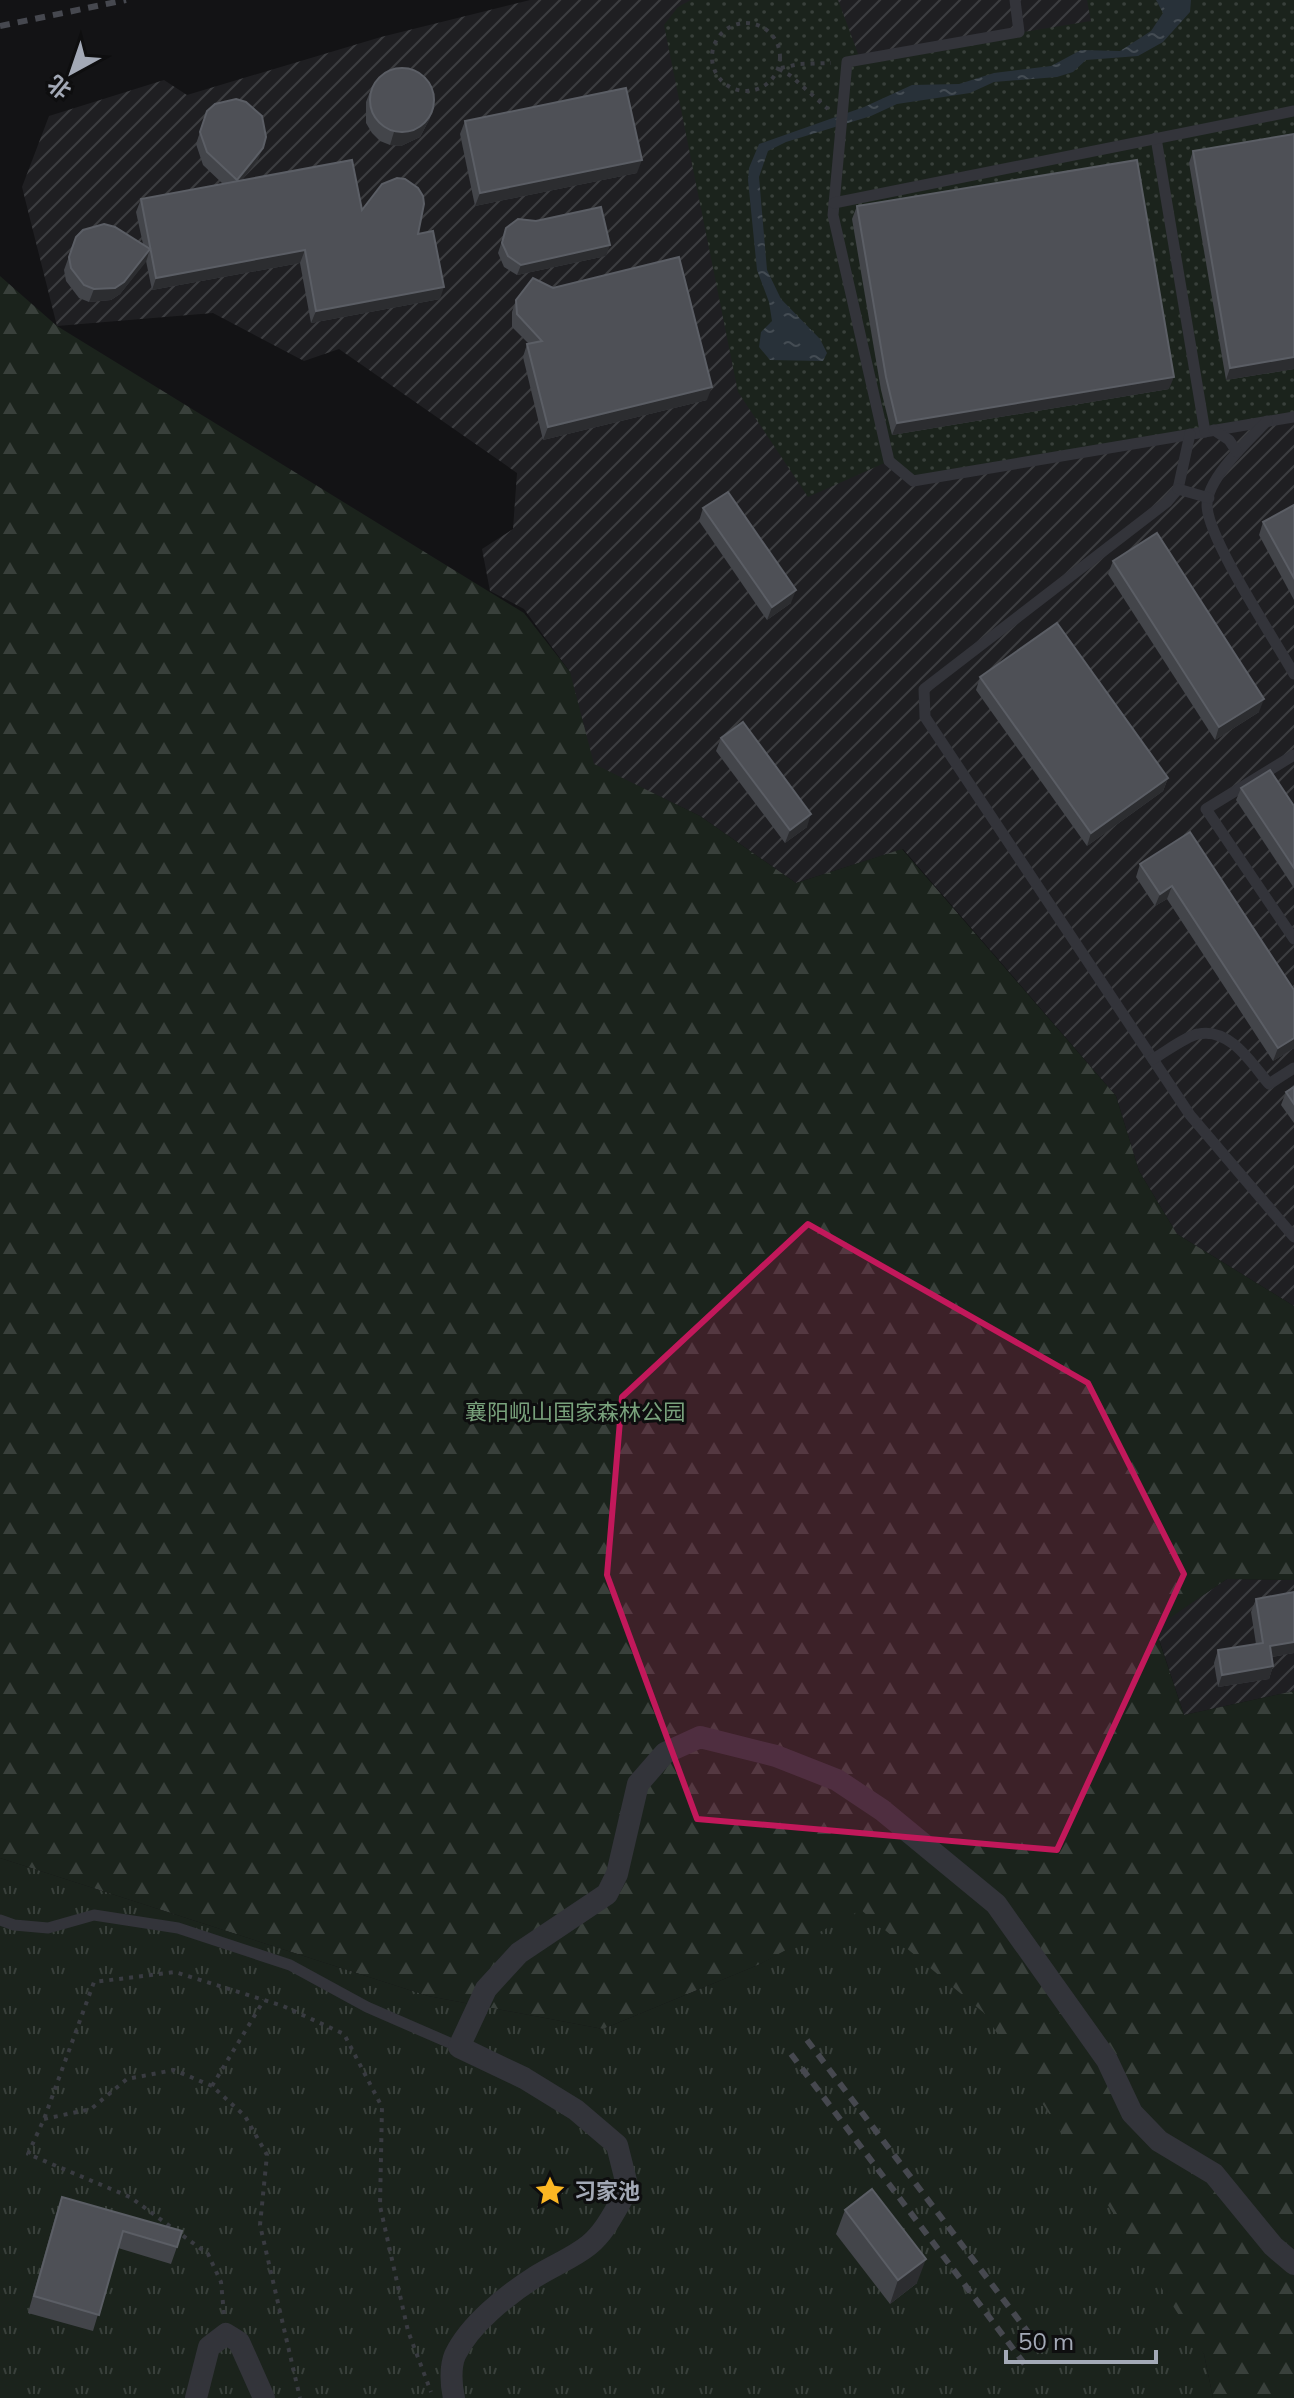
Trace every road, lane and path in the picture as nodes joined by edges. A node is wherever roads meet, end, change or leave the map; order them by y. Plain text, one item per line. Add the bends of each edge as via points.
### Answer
1 (1015, 0) edge
2 (847, 62) junction
3 (778, 69) junction
4 (1294, 111) edge
5 (841, 121) junction
6 (1156, 138) junction
7 (834, 203) junction
8 (1294, 417) edge
9 (1267, 421) junction
10 (1209, 431) junction
11 (1190, 434) junction
12 (1237, 452) junction
13 (1178, 489) junction
14 (1209, 498) junction
15 (1294, 674) edge
16 (1294, 755) edge
17 (1294, 939) edge
18 (1153, 1059) junction
19 (1294, 1068) edge
20 (1294, 1237) edge
21 (0, 1920) edge
22 (264, 2000) junction
23 (459, 2047) junction
24 (212, 2086) junction
25 (44, 2119) junction
26 (1294, 2264) edge
27 (226, 2334) junction
28 (196, 2398) edge
29 (264, 2398) edge
30 (300, 2398) edge
31 (433, 2398) edge
32 (454, 2398) edge

1 - 2 lane via 1019,32
2 - 3 path
2 - 5 lane
3 - 3 path via 779,46 755,23 732,25 716,40 716,73 732,88 764,86
3 - 5 path
4 - 6 lane
5 - 7 lane
6 - 7 lane
6 - 10 lane
7 - 11 lane via 889,461 913,481
8 - 9 lane
9 - 10 lane
9 - 12 lane
10 - 11 lane
10 - 12 lane via 1229,440
11 - 13 lane
12 - 14 lane
13 - 14 lane
13 - 18 lane via 924,689 925,717
14 - 15 lane via 1217,540
16 - 17 lane via 1206,809
18 - 19 lane via 1198,1034 1225,1037 1269,1084
18 - 20 lane via 1190,1115
21 - 23 lane via 48,1928 94,1915 178,1928 290,1965 367,2007
22 - 24 path
22 - 25 path via 175,1972 94,1982
22 - 31 path via 344,2034 382,2107 380,2206 408,2331
23 - 26 street via 486,1989 519,1953 607,1894 617,1874 638,1784 665,1753 700,1737 761,1752 837,1780 882,1810 996,1904 1107,2060 1132,2113 1159,2141 1214,2174
23 - 32 street via 576,2110 617,2145 628,2189 589,2245 531,2280 470,2333 454,2357
24 - 25 path via 174,2070 127,2079 91,2109
24 - 30 path via 245,2116 267,2155 260,2225
25 - 27 path via 28,2154 130,2197 208,2254 221,2282
27 - 28 street via 209,2347
27 - 29 street via 239,2342

